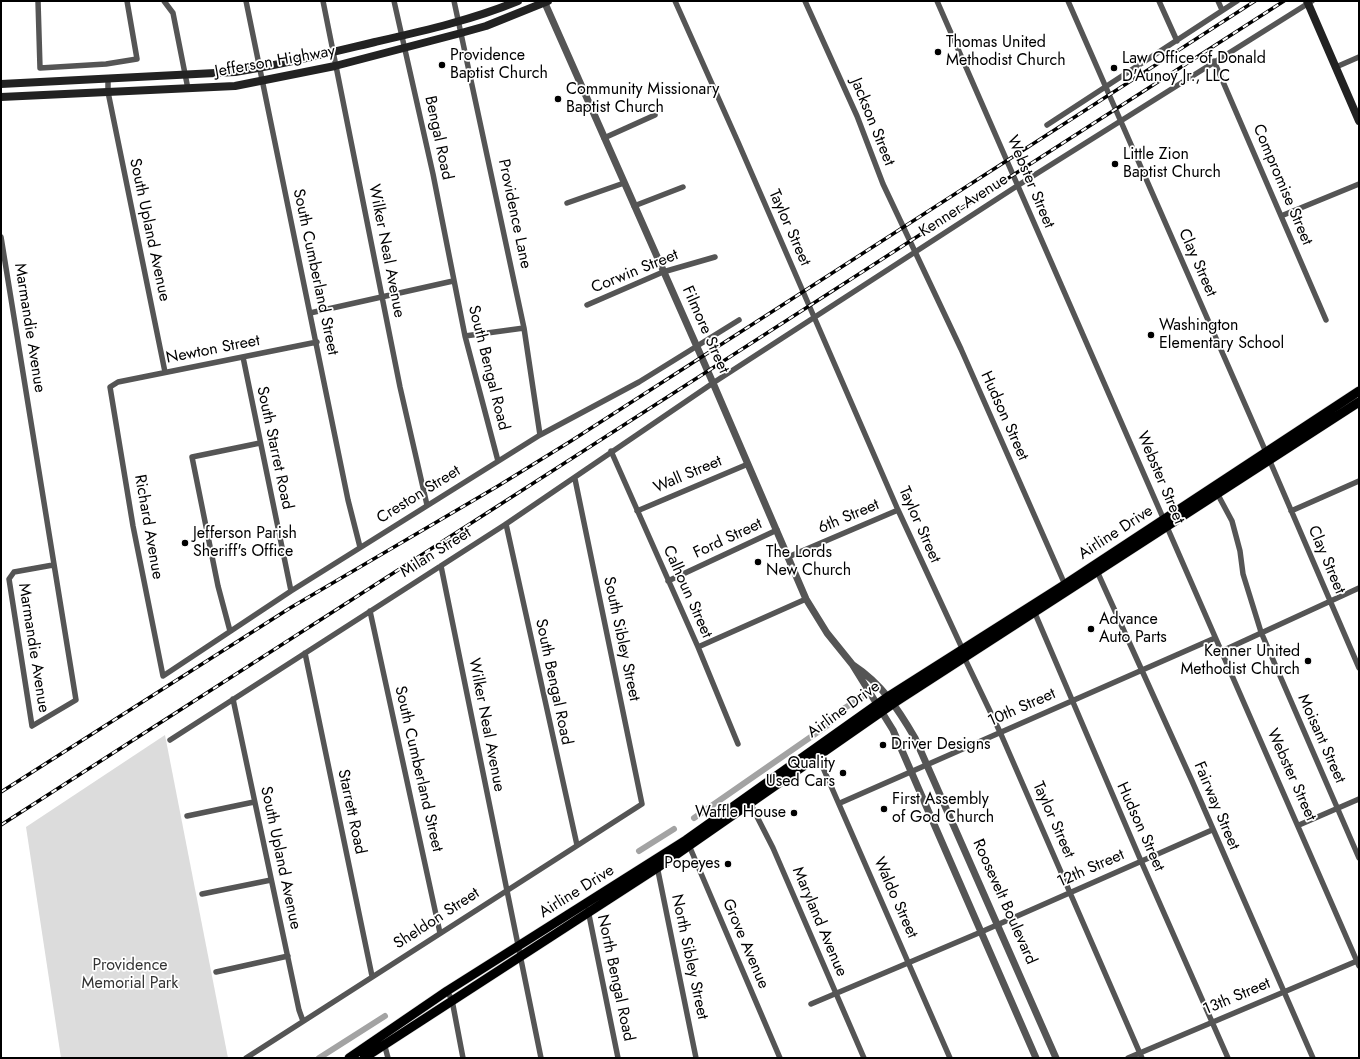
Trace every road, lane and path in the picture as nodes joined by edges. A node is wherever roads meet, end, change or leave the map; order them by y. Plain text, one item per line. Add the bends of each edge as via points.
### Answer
1 (38, 1) edge
2 (127, 1) edge
3 (164, 1) edge
4 (246, 1) edge
5 (323, 1) edge
6 (394, 1) edge
7 (454, 1) edge
8 (518, 1) edge
9 (674, 1) edge
10 (805, 1) edge
11 (937, 1) edge
12 (1068, 1) edge
13 (1159, 1) edge
14 (1218, 1) edge
15 (1237, 1) edge
16 (546, 2) edge
17 (1309, 2) edge
18 (1222, 10) junction
19 (458, 21) junction
20 (461, 33) junction
21 (401, 36) junction
22 (1177, 40) junction
23 (404, 48) junction
24 (332, 52) junction
25 (1359, 57) edge
26 (1214, 61) junction
27 (335, 66) junction
28 (1336, 67) junction
29 (260, 68) junction
30 (185, 75) junction
31 (108, 79) junction
32 (262, 80) junction
33 (1, 84) edge
34 (1106, 88) junction
35 (188, 89) junction
36 (108, 92) junction
37 (1, 98) edge
38 (655, 115) dead end
39 (1120, 120) junction
40 (1359, 121) edge
41 (1047, 125) dead end
42 (604, 138) junction
43 (624, 183) junction
44 (1359, 184) edge
45 (1017, 186) junction
46 (683, 187) dead end
47 (567, 203) dead end
48 (634, 206) junction
49 (1281, 216) junction
50 (1, 237) edge
51 (916, 253) junction
52 (715, 257) dead end
53 (663, 272) junction
54 (453, 281) junction
55 (382, 297) junction
56 (587, 305) dead end
57 (310, 313) junction
58 (814, 319) junction
59 (739, 320) dead end
60 (1326, 320) dead end
61 (524, 328) junction
62 (465, 336) junction
63 (316, 342) junction
64 (697, 346) junction
65 (243, 357) junction
66 (165, 372) junction
67 (115, 384) joint
68 (713, 384) junction
69 (1358, 393) edge
70 (1359, 402) edge
71 (540, 434) junction
72 (260, 443) junction
73 (611, 451) junction
74 (1268, 456) junction
75 (498, 461) junction
76 (748, 464) junction
77 (575, 479) junction
78 (1359, 481) edge
79 (1217, 493) junction
80 (427, 505) junction
81 (637, 510) junction
82 (898, 510) junction
83 (1291, 511) junction
84 (1166, 523) junction
85 (506, 524) junction
86 (777, 530) junction
87 (360, 547) junction
88 (788, 557) junction
89 (53, 565) junction
90 (441, 566) junction
91 (1096, 568) junction
92 (668, 581) junction
93 (1066, 587) junction
94 (1359, 588) edge
95 (291, 591) junction
96 (806, 599) junction
97 (1330, 601) junction
98 (1032, 608) junction
99 (370, 611) junction
100 (230, 631) junction
101 (1261, 632) junction
102 (1215, 638) junction
103 (698, 647) junction
104 (962, 648) junction
105 (1222, 651) junction
106 (305, 652) junction
107 (964, 657) junction
108 (852, 664) junction
109 (1359, 668) edge
110 (1142, 670) junction
111 (163, 676) joint
112 (233, 699) junction
113 (891, 700) junction
114 (1071, 701) junction
115 (880, 708) junction
116 (1000, 732) junction
117 (170, 740) dead end
118 (738, 744) dead end
119 (816, 752) junction
120 (928, 764) junction
121 (910, 772) junction
122 (1359, 799) edge
123 (749, 800) junction
124 (254, 802) junction
125 (840, 803) junction
126 (642, 804) joint
127 (1337, 809) junction
128 (187, 816) dead end
129 (1299, 825) junction
130 (1212, 830) junction
131 (688, 843) junction
132 (577, 845) junction
133 (1359, 858) edge
134 (1141, 862) junction
135 (656, 865) junction
136 (271, 880) junction
137 (506, 890) junction
138 (1071, 892) junction
139 (202, 894) dead end
140 (587, 908) junction
141 (998, 924) junction
142 (981, 932) junction
143 (440, 933) junction
144 (519, 945) junction
145 (288, 956) junction
146 (521, 956) junction
147 (909, 962) junction
148 (1358, 963) edge
149 (216, 972) dead end
150 (372, 976) junction
151 (448, 991) junction
152 (1284, 991) junction
153 (836, 994) junction
154 (452, 1000) junction
155 (811, 1004) dead end
156 (303, 1021) junction
157 (1212, 1021) junction
158 (383, 1041) junction
159 (1141, 1055) edge
160 (246, 1058) edge
161 (349, 1058) edge
162 (364, 1058) edge
163 (388, 1058) edge
164 (463, 1058) edge
165 (541, 1058) edge
166 (618, 1058) edge
167 (696, 1058) edge
168 (780, 1058) edge
169 (864, 1058) edge
170 (950, 1058) edge
171 (1036, 1058) edge
172 (1056, 1058) edge
173 (1128, 1058) edge
174 (1228, 1058) edge
175 (1313, 1058) edge

1 - 2 street via 40,68 106,64 137,59
3 - 30 street via 173,13
4 - 29 street, South Cumberland Street
5 - 24 street, Wilker Neal Avenue
6 - 21 street, Bengal Road
7 - 19 street, Providence Lane
8 - 19 main road, Jefferson Highway via 489,13
9 - 58 street, Taylor Street
10 - 51 street, Jackson Street via 857,116 883,184
11 - 45 street, Webster Street
12 - 34 street, Clay Street
13 - 22 street
14 - 18 street
15 - 18 street
16 - 20 main road, Jefferson Highway
16 - 42 street, Filmore Street
17 - 26 street, Kenner Avenue
17 - 28 main road
18 - 22 street
19 - 20 street, Providence Lane
19 - 21 main road, Jefferson Highway
20 - 23 main road, Jefferson Highway
20 - 61 street, Providence Lane
21 - 23 street, Bengal Road
21 - 24 main road, Jefferson Highway
22 - 34 street
23 - 27 main road, Jefferson Highway
23 - 54 street, Bengal Road via 433,174
24 - 27 street, Wilker Neal Avenue
24 - 29 main road, Jefferson Highway
25 - 28 street
26 - 39 street, Kenner Avenue
26 - 49 street, Compromise Street
27 - 32 main road, Jefferson Highway
27 - 55 street, Wilker Neal Avenue
28 - 40 main road
29 - 30 main road, Jefferson Highway
29 - 32 street, South Cumberland Street
30 - 31 main road, Jefferson Highway
30 - 35 street
31 - 33 main road, Jefferson Highway
31 - 36 street, South Upland Avenue
32 - 35 main road, Jefferson Highway via 235,86
32 - 57 street, South Cumberland Street
34 - 39 street, Clay Street
34 - 41 street
35 - 36 main road, Jefferson Highway
36 - 37 main road, Jefferson Highway
36 - 66 street, South Upland Avenue
38 - 42 street
39 - 45 street, Kenner Avenue
39 - 74 street, Clay Street
42 - 43 street, Filmore Street
43 - 47 street
43 - 48 street, Filmore Street
44 - 49 street
45 - 51 street, Kenner Avenue
45 - 84 street, Webster Street
46 - 48 street
48 - 53 street, Filmore Street
49 - 60 street, Compromise Street
50 - 89 street, Marmandie Avenue
51 - 58 street, Kenner Avenue
51 - 93 street, Hudson Street
52 - 53 street, Corwin Street
53 - 56 street, Corwin Street
53 - 64 street, Filmore Street
54 - 55 street
54 - 62 street, South Bengal Road
55 - 57 street
55 - 80 street, Wilker Neal Avenue
57 - 63 street, South Cumberland Street
58 - 68 street, Kenner Avenue
58 - 82 street, Taylor Street
59 - 64 street, Creston Street
61 - 62 street
61 - 71 street, Providence Lane
62 - 75 street, South Bengal Road
63 - 65 street, Newton Street
63 - 87 street, South Cumberland Street
64 - 68 street, Filmore Street
64 - 71 street, Creston Street via 639,382
65 - 66 street, Newton Street
65 - 72 street, South Starret Road
66 - 67 street, Newton Street
67 - 111 street, Richard Avenue via 110,388
68 - 73 street, Milan Street
68 - 76 street, Filmore Street
69 - 74 highway, Airline Drive
70 - 74 highway, Airline Drive
71 - 75 street, Creston Street
72 - 95 street, South Starret Road
72 - 100 street via 192,457 218,586
73 - 77 street, Milan Street
73 - 81 street, Calhoun Street
74 - 79 highway, Airline Drive
74 - 83 street, Clay Street
74 - 84 highway, Airline Drive
75 - 80 street, Creston Street
76 - 81 street, Wall Street
76 - 86 street, Filmore Street
77 - 85 street, Milan Street
77 - 126 street, South Sibley Street
78 - 83 street
79 - 84 highway, Airline Drive
79 - 101 street, Moisant Street via 1232,521 1243,574
80 - 87 street, Creston Street
81 - 92 street, Calhoun Street
82 - 88 street, 6th Street
82 - 104 street, Taylor Street
83 - 97 street, Clay Street
84 - 91 highway, Airline Drive
84 - 102 street, Webster Street
85 - 90 street, Milan Street
85 - 132 street, South Bengal Road
86 - 88 street, Filmore Street
86 - 92 street, Ford Street
87 - 95 street, Creston Street
88 - 96 street, Filmore Street
89 - 89 street, Marmandie Avenue via 76,700 32,726 9,579 14,572
90 - 99 street, Milan Street
90 - 137 street, Wilker Neal Avenue
91 - 93 highway, Airline Drive
91 - 110 street, Fairway Street
92 - 103 street, Calhoun Street
93 - 98 highway, Airline Drive
94 - 97 street
95 - 100 street, Creston Street
96 - 103 street
96 - 108 street, Filmore Street via 827,633
97 - 101 street
97 - 109 street, Clay Street
98 - 104 highway, Airline Drive
98 - 107 highway, Airline Drive
98 - 114 street, Hudson Street
99 - 106 street, Milan Street
99 - 143 street, South Cumberland Street
100 - 111 street, Creston Street
101 - 105 street
101 - 127 street, Moisant Street
102 - 105 street, Webster Street
102 - 110 street, 10th Street
103 - 118 street, Calhoun Street
104 - 107 street, Taylor Street
104 - 113 highway, Airline Drive
105 - 129 street, Webster Street
106 - 112 street, Milan Street
106 - 150 street, Starrett Road
107 - 113 highway, Airline Drive
107 - 116 street, Taylor Street
108 - 113 street, Filmore Street via 873,680
108 - 115 street, Filmore Street
110 - 114 street, 10th Street
110 - 130 street, Fairway Street
112 - 117 street, Milan Street
112 - 124 street, South Upland Avenue
113 - 115 highway, Airline Drive
113 - 120 street, Roosevelt Boulevard
114 - 116 street, 10th Street
114 - 134 street, Hudson Street
115 - 119 highway, Airline Drive
115 - 121 street, Roosevelt Boulevard via 893,730
116 - 120 street, 10th Street
116 - 138 street, Taylor Street
119 - 123 highway, Airline Drive
119 - 125 street, Waldo Street
120 - 121 street, 10th Street
120 - 141 street, Roosevelt Boulevard
121 - 125 street, 10th Street
121 - 142 street, Roosevelt Boulevard
122 - 127 street
123 - 131 highway, Airline Drive
123 - 153 street, Maryland Avenue via 773,848
124 - 128 street
124 - 136 street, South Upland Avenue
125 - 147 street, Waldo Street
126 - 132 street, Sheldon Street
127 - 129 street
127 - 133 street, Moisant Street
129 - 148 street, Webster Street
130 - 134 street, 12th Street
130 - 152 street, Fairway Street
131 - 135 highway, Airline Drive
131 - 168 street, Grove Avenue
132 - 137 street, Sheldon Street
134 - 138 street, 12th Street
134 - 157 street, Hudson Street
135 - 140 highway, Airline Drive
135 - 167 street, North Sibley Street
136 - 139 street
136 - 145 street, South Upland Avenue
137 - 143 street, Sheldon Street
137 - 144 street, Wilker Neal Avenue
138 - 141 street, 12th Street
138 - 159 street, Taylor Street
140 - 144 highway, Airline Drive
140 - 146 highway, Airline Drive
140 - 166 street, North Bengal Road
141 - 142 street, 12th Street
141 - 172 street, Roosevelt Boulevard
142 - 147 street, 12th Street
142 - 171 street, Roosevelt Boulevard
143 - 150 street, Sheldon Street
144 - 146 street, Wilker Neal Avenue
144 - 151 highway, Airline Drive
145 - 149 street
145 - 156 street, South Upland Avenue
146 - 154 highway, Airline Drive
146 - 165 street, Wilker Neal Avenue
147 - 153 street, 12th Street
147 - 170 street, Waldo Street
148 - 152 street, 13th Street
150 - 156 street, Sheldon Street
151 - 154 street
151 - 158 highway, Airline Drive
152 - 157 street, 13th Street
152 - 175 street, Fairway Street
153 - 155 street, 12th Street
153 - 169 street, Maryland Avenue
154 - 158 highway, Airline Drive
154 - 164 street
156 - 160 street, Sheldon Street
157 - 159 street, 13th Street
157 - 174 street, Hudson Street
158 - 161 highway, Airline Drive
158 - 162 highway, Airline Drive
158 - 163 street
159 - 173 street, 13th Street

